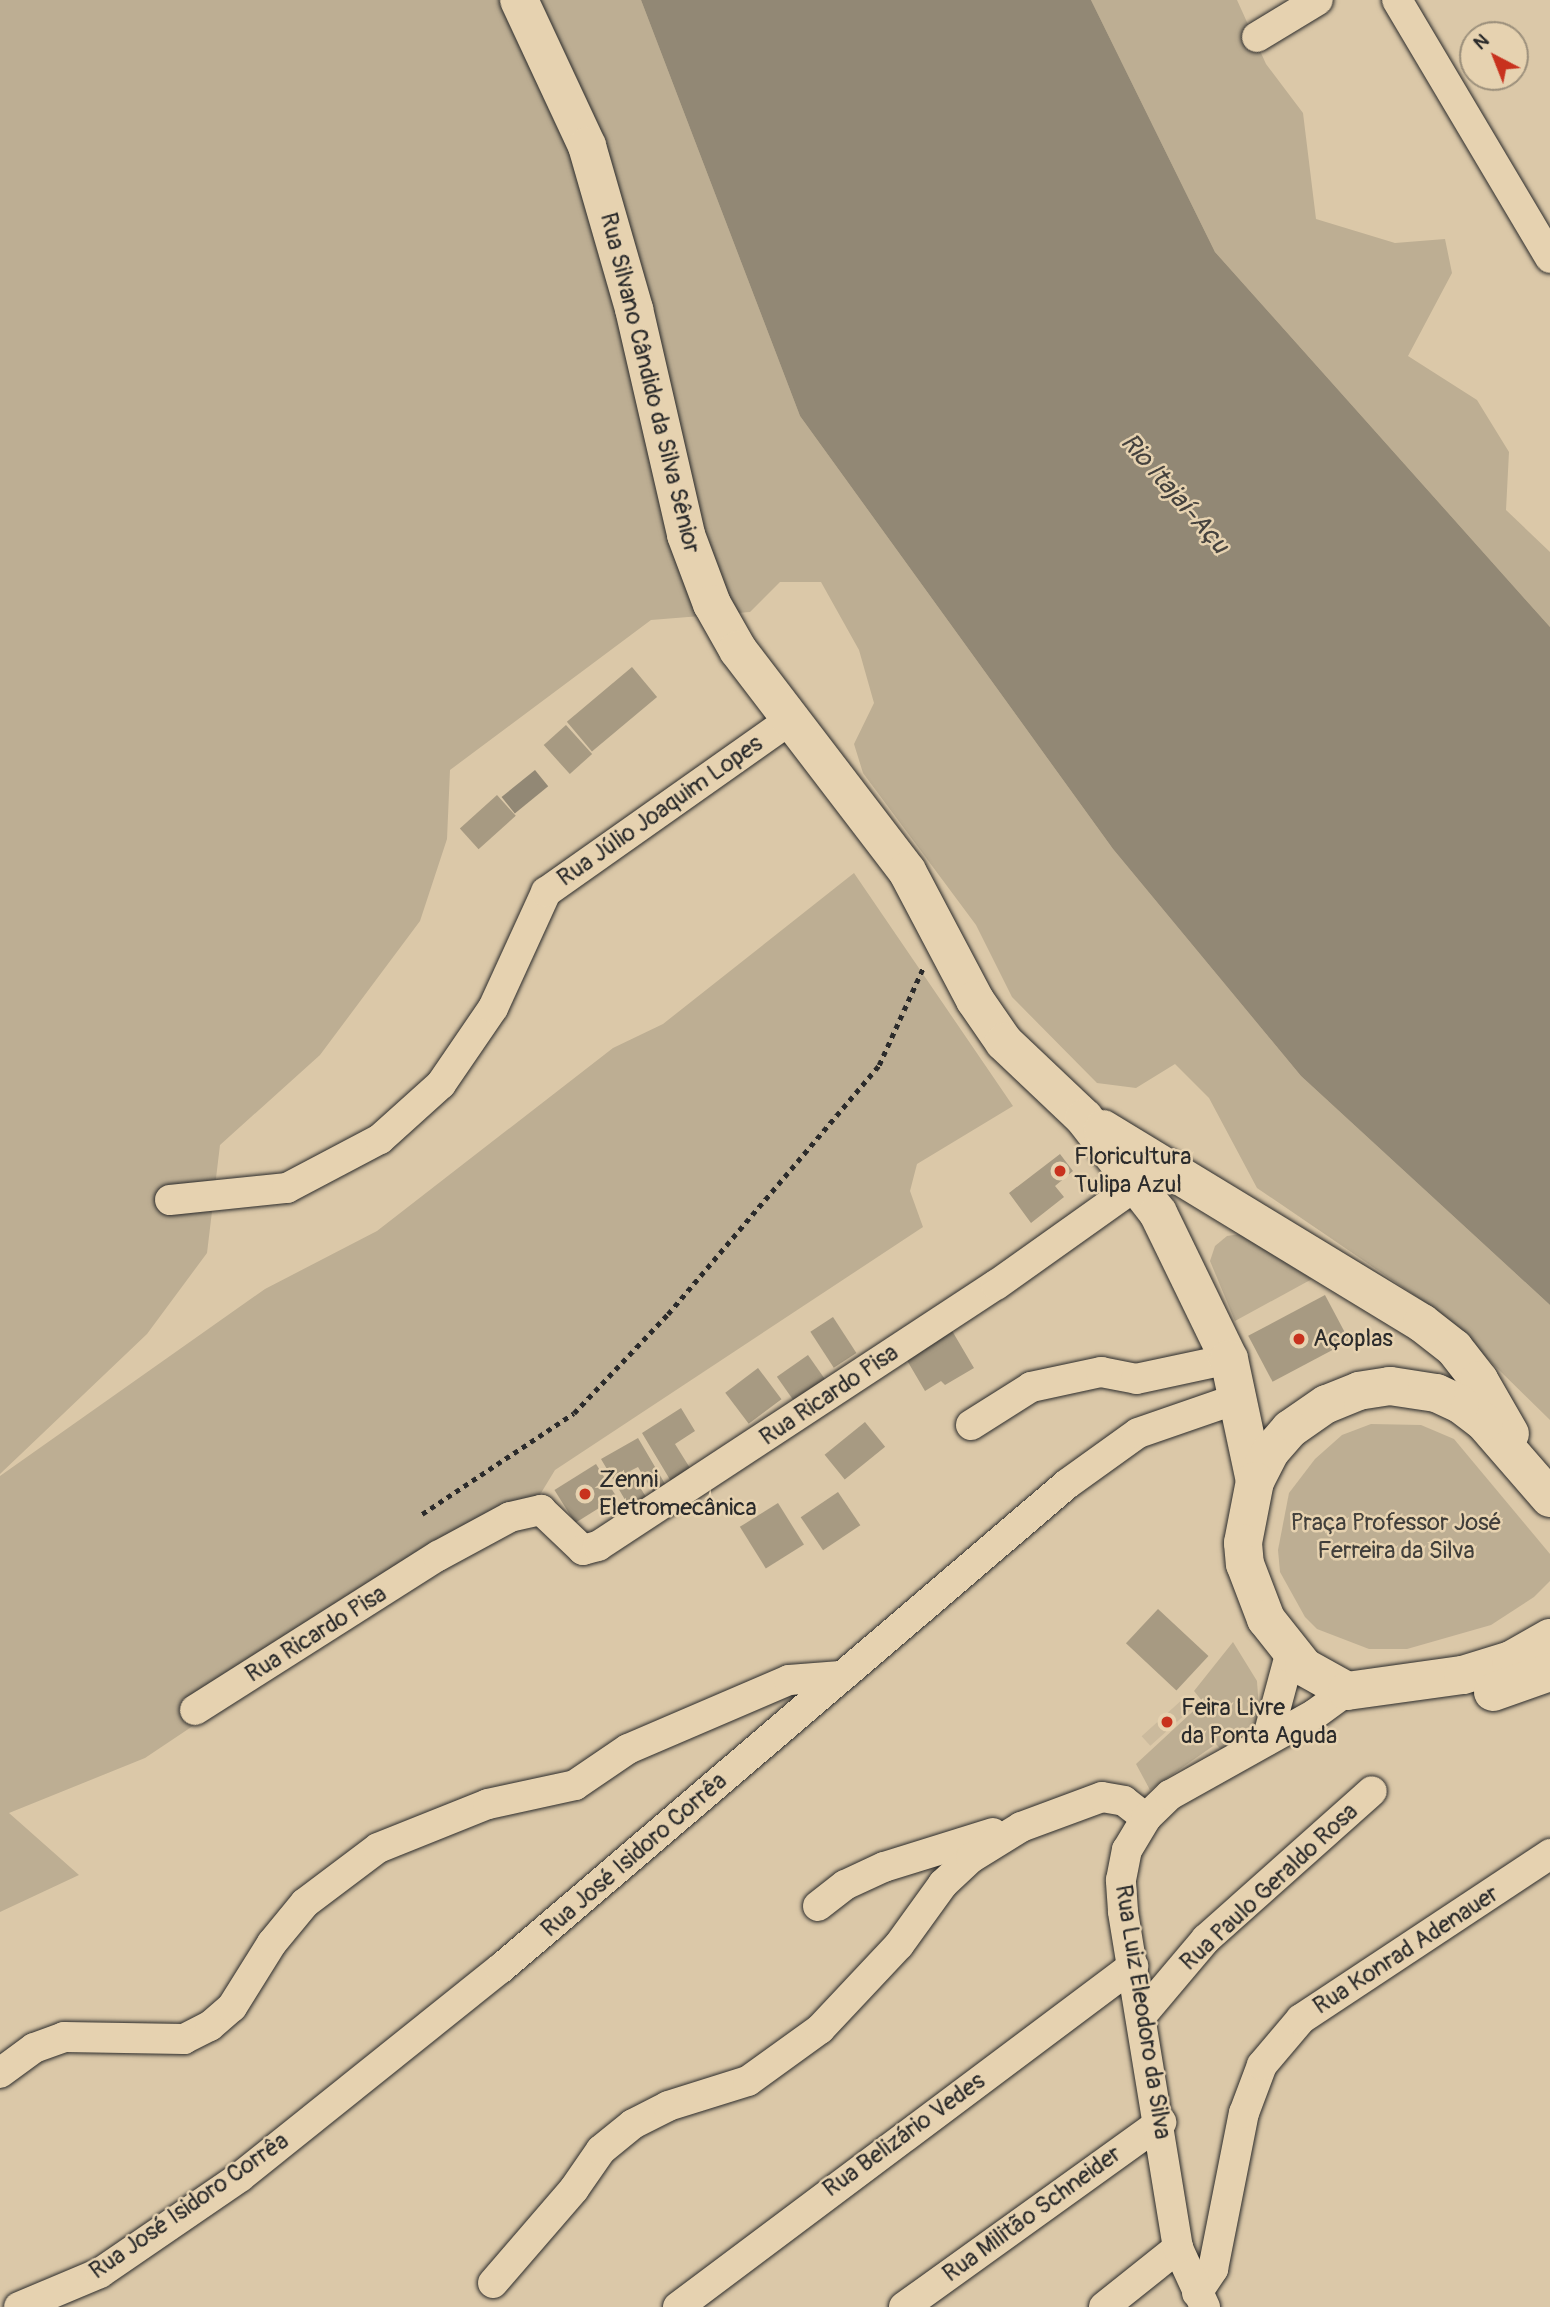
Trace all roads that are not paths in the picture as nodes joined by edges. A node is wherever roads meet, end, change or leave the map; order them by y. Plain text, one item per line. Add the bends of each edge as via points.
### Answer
1 (520, 0) edge
2 (1318, 0) edge
3 (1396, 0) edge
4 (1257, 37) dead end
5 (1550, 258) edge
6 (791, 719) junction
7 (1084, 1118) junction
8 (1138, 1184) junction
9 (170, 1200) dead end
10 (1245, 1212) junction
11 (1177, 1247) junction
12 (1229, 1359) junction
13 (1239, 1398) junction
14 (971, 1425) dead end
15 (1255, 1481) junction
16 (1540, 1484) edge
17 (1550, 1638) edge
18 (1291, 1651) junction
19 (1550, 1672) edge
20 (841, 1676) junction
21 (1347, 1691) junction
22 (195, 1710) dead end
23 (1267, 1740) junction
24 (1372, 1791) dead end
25 (1146, 1818) junction
26 (1021, 1827) junction
27 (1550, 1854) edge
28 (818, 1906) dead end
29 (1133, 1966) junction
30 (1141, 2016) junction
31 (0, 2073) edge
32 (1161, 2122) junction
33 (1178, 2248) junction
34 (100, 2273) junction
35 (493, 2283) dead end
36 (1201, 2300) edge
37 (19, 2307) edge
38 (76, 2307) edge
39 (678, 2307) edge
40 (904, 2307) edge
41 (1104, 2307) edge

1 - 6 main road, Rua Silvano Cândido da Silva Sênior via 587,146 634,309 686,535 712,604
2 - 4 street
3 - 5 street
6 - 7 main road, Rua Silvano Cândido da Silva Sênior via 907,871 975,1000 1004,1042
6 - 9 street, Rua Júlio Joaquim Lopes via 546,892 493,1007 441,1084 380,1139 287,1188
7 - 8 main road, Rua Silvano Cândido da Silva Sênior
7 - 10 main road, Rua Silvano Cândido da Silva Sênior
8 - 11 main road, Rua Silvano Cândido da Silva Sênior
8 - 22 street, Rua Ricardo Pisa via 996,1284 598,1546 583,1550 541,1510 510,1517 438,1556
10 - 11 main road via 1215,1205 1202,1208 1183,1228
10 - 16 main road, Rua Silvano Cândido da Silva Sênior via 1422,1323 1454,1348 1479,1380
11 - 12 main road, Rua Silvano Cândido da Silva Sênior
12 - 13 main road, Rua Silvano Cândido da Silva Sênior
12 - 14 street via 1136,1379 1101,1372 1031,1387
13 - 15 main road, Rua Silvano Cândido da Silva Sênior
13 - 20 street, Rua José Isidoro Corrêa via 1138,1433 1067,1484
15 - 16 main road via 1270,1452 1290,1429 1326,1404 1359,1391 1390,1386 1436,1393 1460,1404 1484,1422
15 - 18 main road via 1247,1511 1245,1564 1266,1619
17 - 21 main road via 1511,1660 1463,1675
18 - 21 main road via 1316,1676
18 - 23 street
19 - 21 main road via 1426,1708 1389,1710
20 - 31 street via 789,1679 628,1749 575,1786 488,1804 378,1848 305,1903 271,1942 232,2007 184,2039 64,2037 34,2048
20 - 34 street, Rua José Isidoro Corrêa via 489,1978 240,2177
21 - 23 street, Rua Luiz Eleodoro da Silva
23 - 25 street, Rua Luiz Eleodoro da Silva via 1170,1795
24 - 30 street, Rua Paulo Geraldo Rosa via 1206,1939
25 - 26 street via 1124,1801 1102,1797
25 - 29 street, Rua Luiz Eleodoro da Silva via 1127,1850 1121,1880
26 - 28 street via 884,1867 845,1885
26 - 35 street via 971,1858 943,1884 899,1945 820,2029 748,2081 668,2106 634,2124 601,2150 574,2189
27 - 36 street, Rua Konrad Adenauer via 1301,2019 1262,2065 1244,2113 1213,2269
29 - 30 street, Rua Luiz Eleodoro da Silva
29 - 39 street, Rua Belizário Vedes
30 - 32 street, Rua Luiz Eleodoro da Silva
32 - 33 street, Rua Luiz Eleodoro da Silva
32 - 40 street, Rua Militão Schneider
33 - 36 street, Rua Luiz Eleodoro da Silva
33 - 41 street
34 - 37 street, Rua José Isidoro Corrêa
34 - 38 street

